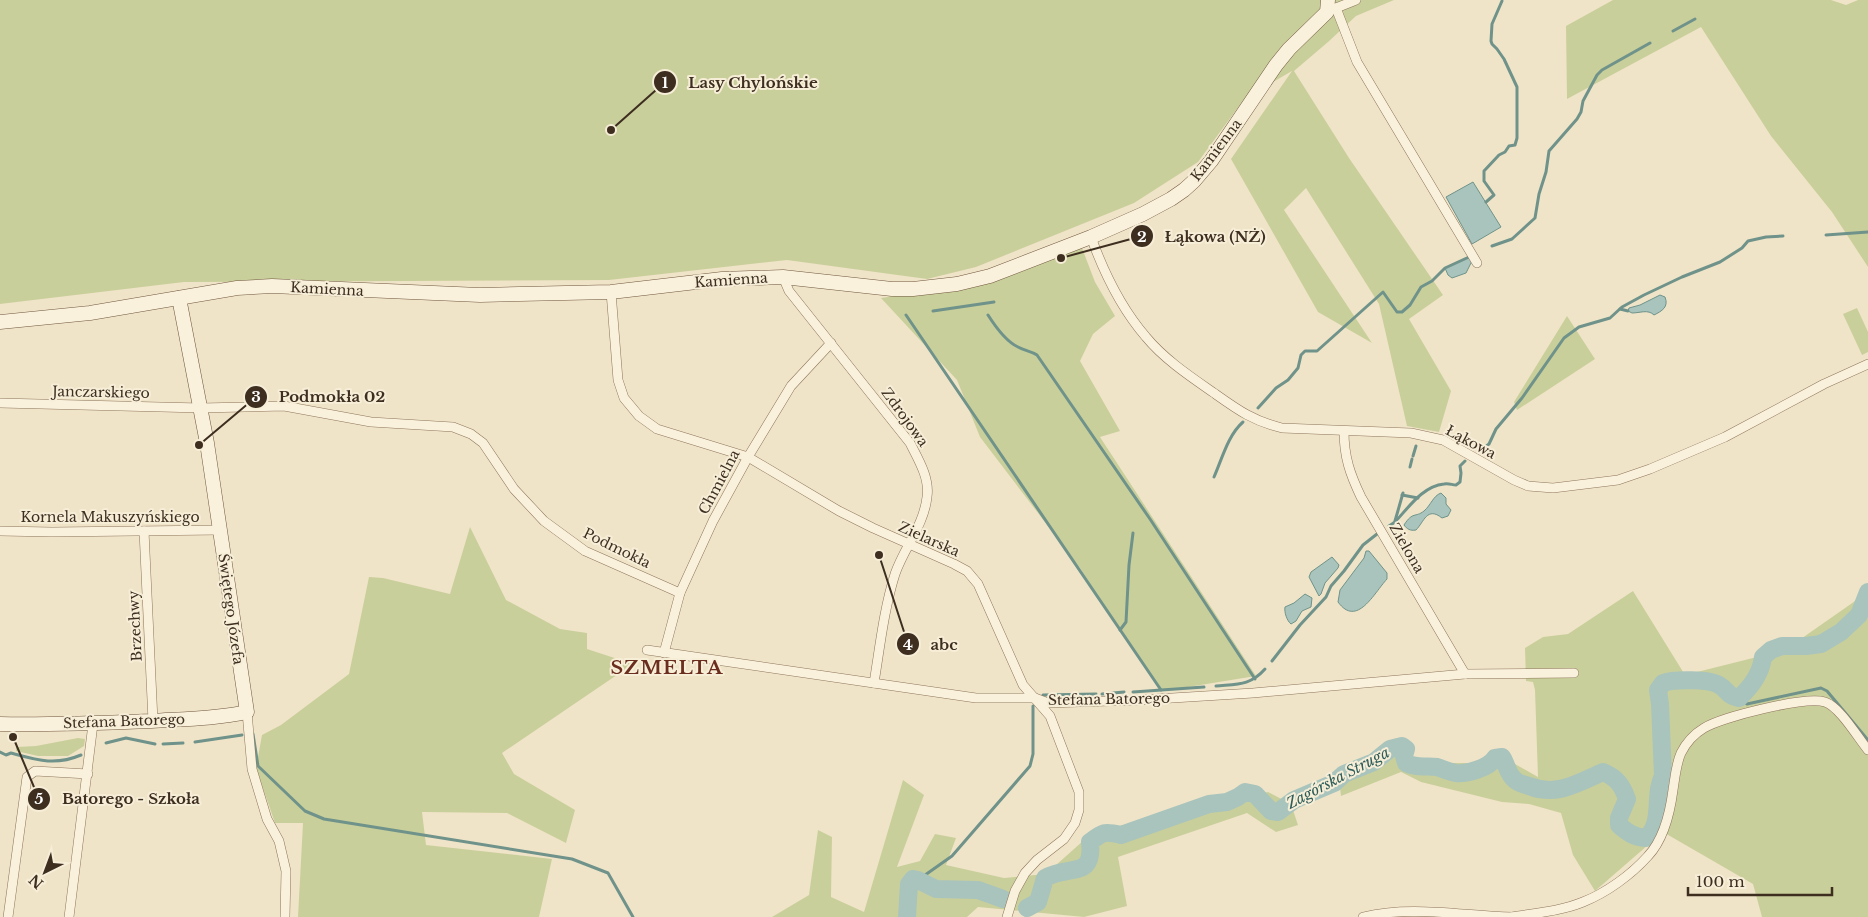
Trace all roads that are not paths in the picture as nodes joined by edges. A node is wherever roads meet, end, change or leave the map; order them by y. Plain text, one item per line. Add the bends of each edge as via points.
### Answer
1 (1356, 0) edge
2 (1331, 7) edge
3 (1091, 236) junction
4 (1477, 263) dead end
5 (783, 277) junction
6 (611, 292) junction
7 (179, 298) junction
8 (0, 322) edge
9 (831, 344) junction
10 (1868, 364) edge
11 (0, 404) edge
12 (201, 408) junction
13 (1344, 431) junction
14 (748, 457) junction
15 (220, 530) junction
16 (0, 531) edge
17 (144, 531) junction
18 (909, 545) junction
19 (680, 593) junction
20 (647, 650) dead end
21 (664, 653) junction
22 (1574, 673) dead end
23 (1465, 674) junction
24 (874, 682) junction
25 (1035, 698) junction
26 (246, 712) junction
27 (153, 721) junction
28 (0, 724) edge
29 (93, 724) junction
30 (1868, 750) edge
31 (88, 774) junction
32 (8, 917) edge
33 (69, 917) edge
34 (285, 917) edge
35 (1007, 917) edge
36 (1363, 917) edge
37 (1512, 917) edge

1 - 2 street, Kamienna
2 - 3 street, Kamienna via 1276,65 1194,181 1172,198
2 - 4 street via 1357,62
3 - 5 street, Kamienna via 990,276 940,287 892,289
3 - 13 street, Łąkowa via 1101,265 1125,310 1147,338 1201,384 1262,423 1282,428
5 - 6 street, Kamienna via 722,279
5 - 9 street, Zdrojowa via 789,291
6 - 7 street, Kamienna via 480,295 272,286 236,288
6 - 14 street, Zielarska via 618,380 624,398 639,416 657,429
7 - 8 street, Kamienna via 90,314
7 - 12 street, Świętego Józefa
9 - 14 street, Chmielna via 791,386
9 - 18 street, Zdrojowa via 910,443 919,462 928,495 924,514
10 - 13 street, Łąkowa via 1724,436 1618,480 1553,488 1528,486 1443,440 1411,433
11 - 12 street, Janczarskiego
12 - 15 street, Świętego Józefa
12 - 19 street, Podmokła via 284,406 371,422 453,427 483,443 514,489 544,520 585,551
13 - 23 street, Zielona via 1344,450 1354,483
14 - 18 street, Zielarska via 839,511
14 - 19 street, Chmielna via 713,520
15 - 17 street, Kornela Makuszyńskiego
15 - 26 street, Świętego Józefa
16 - 17 street, Kornela Makuszyńskiego
17 - 27 street, Brzechwy
18 - 24 street, Zdrojowa via 896,572 887,605
18 - 25 street, Zielarska via 967,571 978,584 1023,685
19 - 21 street, Chmielna
20 - 21 street, Stefana Batorego
21 - 24 street, Stefana Batorego
22 - 23 street, Stefana Batorego
23 - 25 street, Stefana Batorego via 1140,700 1048,703
24 - 25 street, Stefana Batorego via 976,698
25 - 35 street, Zielarska via 1050,716 1079,792 1079,810 1064,839 1025,873
26 - 27 street, Stefana Batorego
26 - 34 street, Świętego Józefa via 252,769 267,819 279,841 286,871
27 - 29 street, Stefana Batorego
28 - 29 street, Stefana Batorego
29 - 31 street
30 - 37 street via 1838,712 1830,704 1819,701 1776,706 1705,727 1693,736 1681,754 1666,826 1649,856 1620,880 1582,903
31 - 32 street via 30,773
31 - 33 street
36 - 37 street via 1409,912

